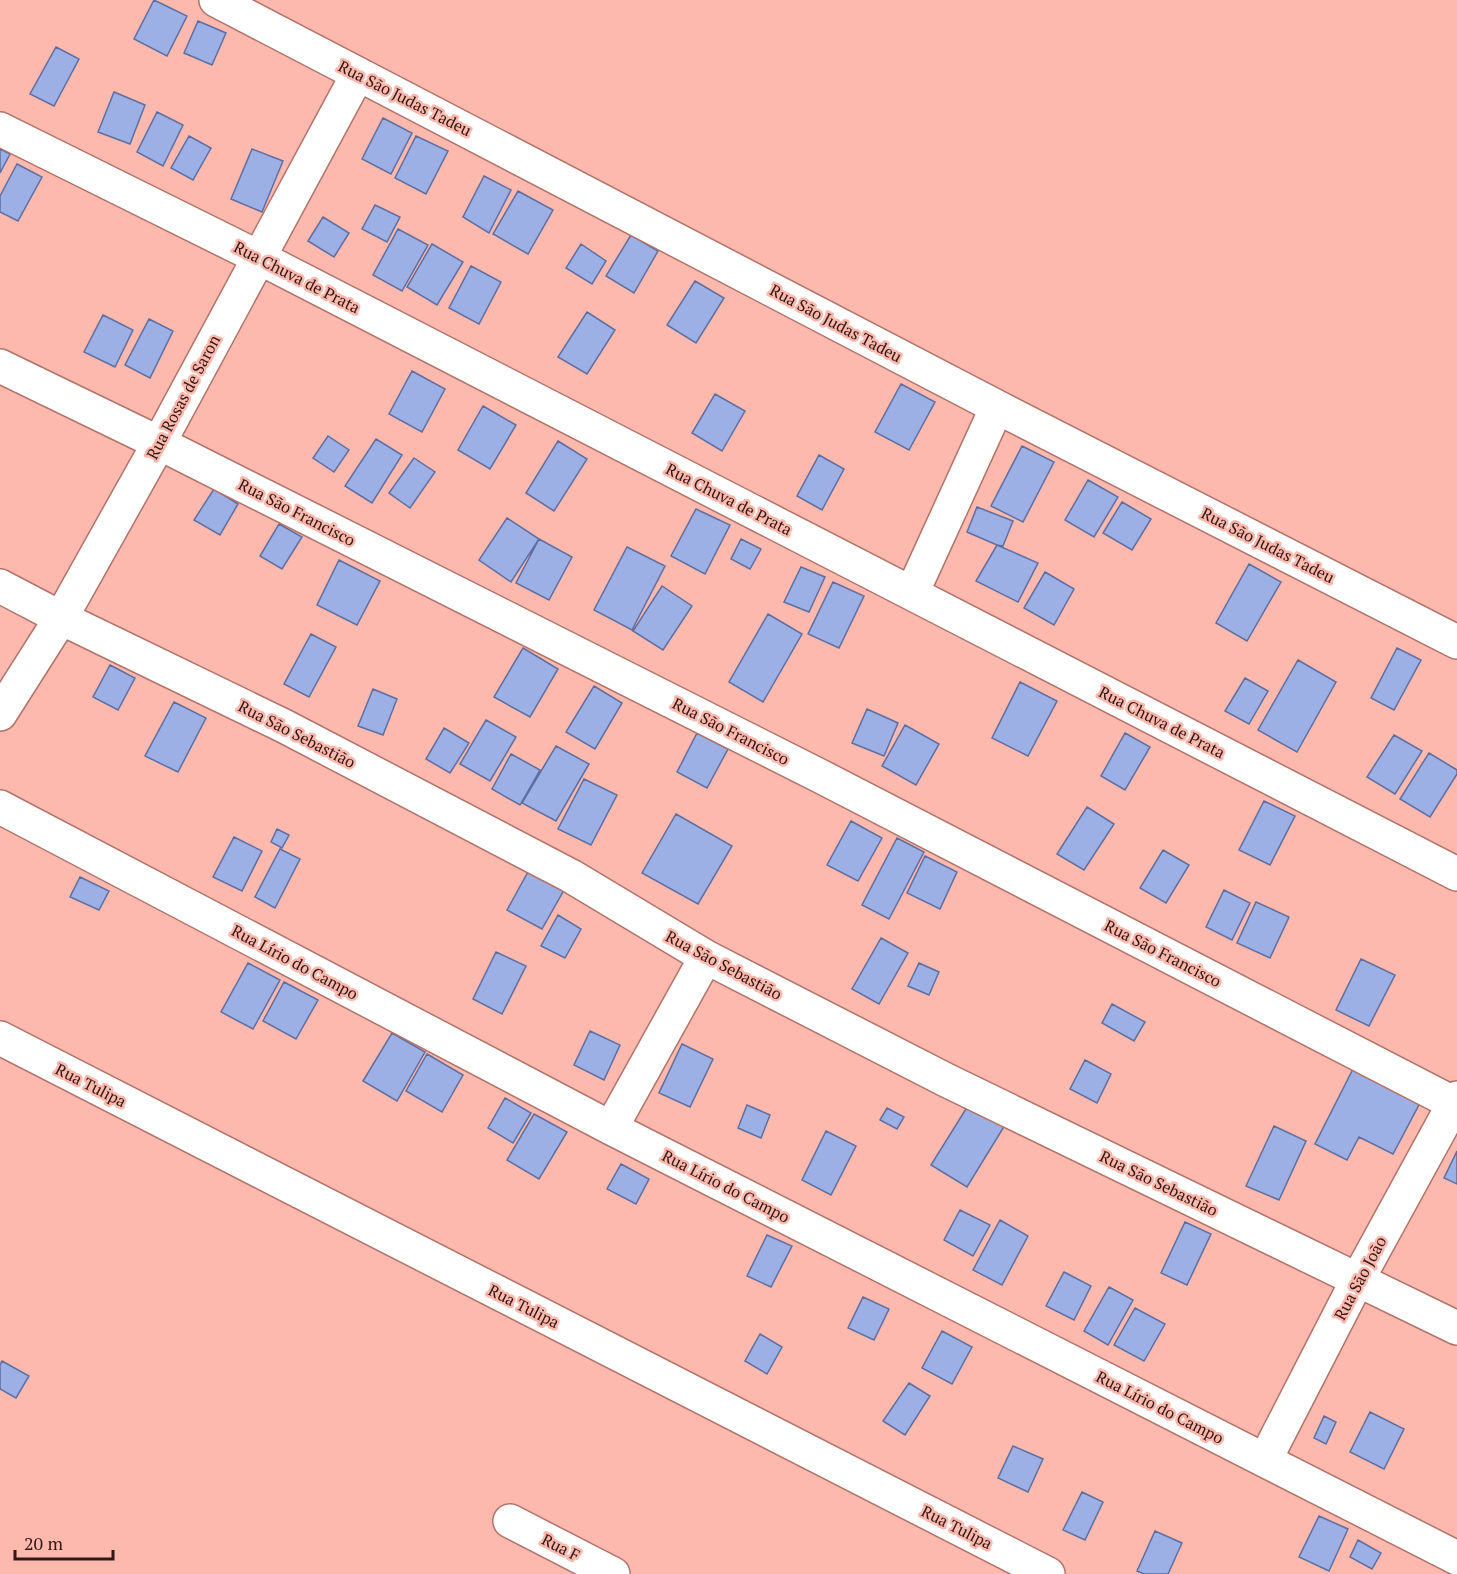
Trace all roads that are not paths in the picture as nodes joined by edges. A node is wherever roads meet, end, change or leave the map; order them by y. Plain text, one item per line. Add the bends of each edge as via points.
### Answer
1 (216, 0) edge
2 (358, 74) junction
3 (0, 129) edge
4 (258, 257) junction
5 (0, 366) edge
6 (997, 407) junction
7 (159, 443) junction
8 (0, 585) edge
9 (912, 593) junction
10 (61, 618) junction
11 (1457, 642) edge
12 (0, 714) edge
13 (0, 807) edge
14 (1457, 874) edge
15 (706, 957) junction
16 (0, 1038) edge
17 (1456, 1102) edge
18 (611, 1128) junction
19 (1358, 1279) junction
20 (1457, 1328) edge
21 (1265, 1460) junction
22 (510, 1521) dead end
23 (1457, 1558) edge
24 (613, 1574) edge
25 (1048, 1574) edge

1 - 2 street, Rua São Judas Tadeu
2 - 4 street, Rua Rosas de Saron
2 - 6 street, Rua São Judas Tadeu
3 - 4 street, Rua Chuva de Prata
4 - 7 street, Rua Rosas de Saron
4 - 9 street, Rua Chuva de Prata
5 - 7 street, Rua São Francisco
6 - 9 street
6 - 11 street, Rua São Judas Tadeu
7 - 10 street, Rua Rosas de Saron
7 - 17 street, Rua São Francisco
8 - 10 street, Rua São Sebastião
9 - 14 street, Rua Chuva de Prata
10 - 12 street, Rua Rosas de Saron
10 - 15 street, Rua São Sebastião via 284,726 561,870
13 - 18 street, Rua Lírio do Campo
15 - 18 street
15 - 19 street, Rua São Sebastião via 946,1080
16 - 25 street, Rua Tulipa
17 - 19 street, Rua São João
18 - 21 street, Rua Lírio do Campo
19 - 20 street, Rua São Sebastião
19 - 21 street, Rua São João
21 - 23 street, Rua Lírio do Campo
22 - 24 street, Rua F

